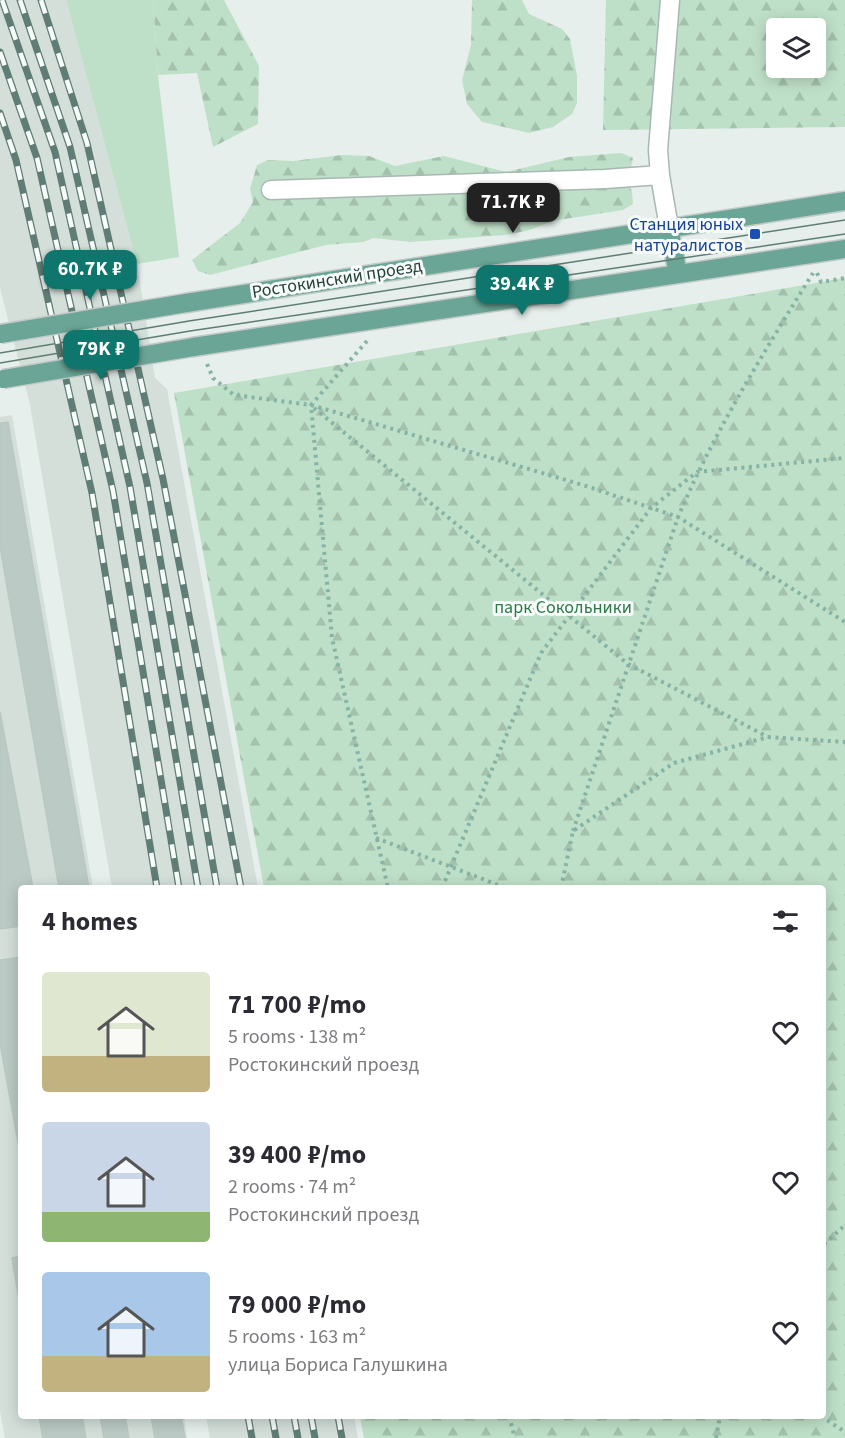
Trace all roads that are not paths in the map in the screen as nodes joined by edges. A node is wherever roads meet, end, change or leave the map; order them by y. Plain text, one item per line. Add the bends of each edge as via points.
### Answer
1 (670, 0) edge
2 (660, 175) junction
3 (271, 190) dead end
4 (845, 201) edge
5 (669, 228) junction
6 (845, 249) edge
7 (678, 274) junction
8 (0, 334) edge
9 (1, 379) edge

1 - 2 lane via 658,150
2 - 3 lane
2 - 5 lane
4 - 5 main road, Ростокинский проезд
5 - 7 main road
5 - 8 main road, Ростокинский проезд, bridge
6 - 7 main road
7 - 9 main road, bridge via 199,354

